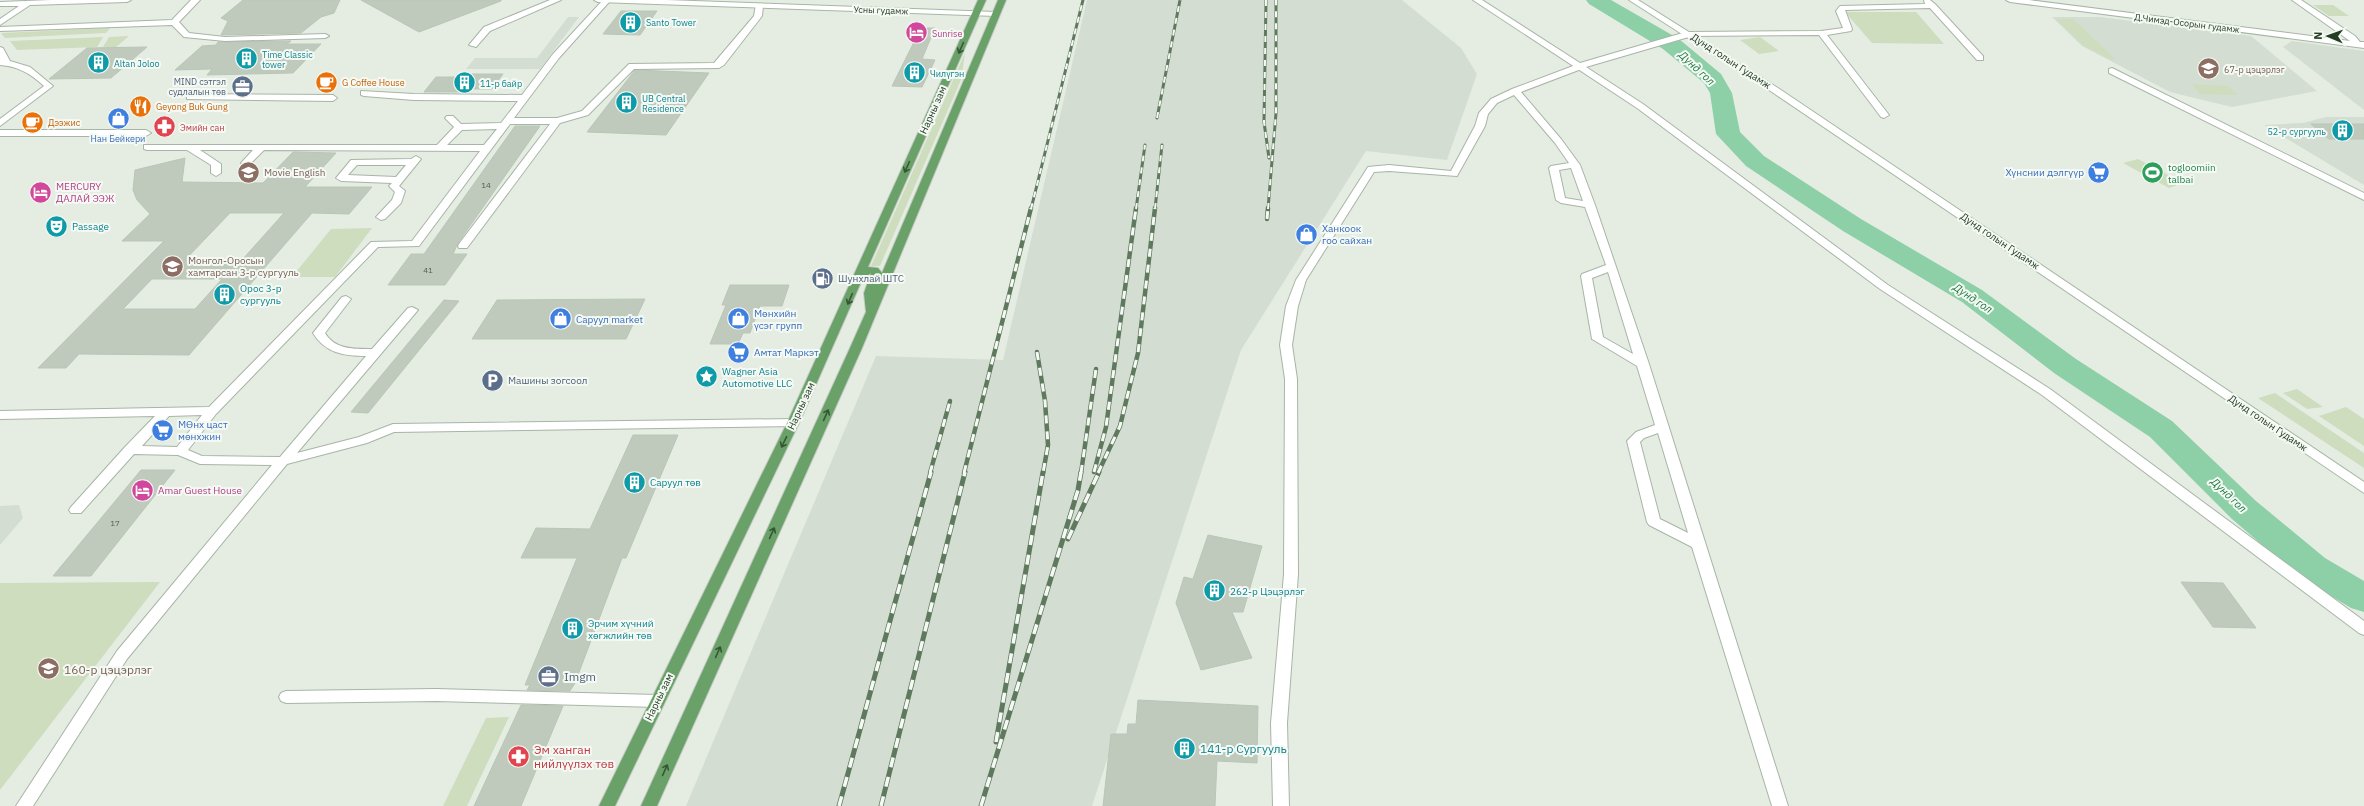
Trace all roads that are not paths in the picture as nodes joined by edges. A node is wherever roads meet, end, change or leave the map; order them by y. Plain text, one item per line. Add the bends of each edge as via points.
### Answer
1 (127, 0) edge
2 (196, 0) edge
3 (557, 0) edge
4 (982, 0) edge
5 (1002, 0) edge
6 (1477, 0) edge
7 (1633, 0) edge
8 (2010, 0) edge
9 (2296, 0) edge
10 (602, 1) edge
11 (31, 2) edge
12 (1929, 3) edge
13 (0, 4) edge
14 (759, 6) junction
15 (977, 13) junction
16 (996, 14) junction
17 (174, 22) junction
18 (0, 23) edge
19 (0, 28) edge
20 (1821, 33) junction
21 (1689, 34) junction
22 (325, 36) dead end
23 (473, 45) dead end
24 (2361, 45) edge
25 (0, 50) edge
26 (1980, 58) dead end
27 (3, 62) edge
28 (1581, 66) junction
29 (2112, 71) dead end
30 (1515, 91) junction
31 (364, 93) dead end
32 (190, 97) dead end
33 (333, 98) dead end
34 (524, 98) junction
35 (1884, 115) dead end
36 (450, 118) dead end
37 (557, 121) junction
38 (0, 123) edge
39 (504, 124) junction
40 (459, 127) junction
41 (0, 133) edge
42 (146, 133) dead end
43 (146, 147) dead end
44 (189, 147) junction
45 (262, 147) junction
46 (440, 147) junction
47 (429, 148) junction
48 (486, 148) junction
49 (413, 162) junction
50 (246, 163) dead end
51 (1575, 165) junction
52 (216, 174) dead end
53 (397, 180) junction
54 (2364, 197) edge
55 (1590, 205) junction
56 (381, 217) dead end
57 (464, 246) dead end
58 (1612, 267) junction
59 (858, 278) junction
60 (346, 299) dead end
61 (412, 310) dead end
62 (870, 313) junction
63 (375, 353) junction
64 (1642, 364) junction
65 (212, 411) junction
66 (166, 412) junction
67 (0, 415) edge
68 (793, 423) junction
69 (1662, 427) junction
70 (129, 450) junction
71 (180, 451) junction
72 (283, 461) junction
73 (2364, 488) edge
74 (76, 510) dead end
75 (1699, 544) junction
76 (2364, 629) edge
77 (286, 697) dead end
78 (657, 700) junction
79 (24, 806) edge
80 (607, 806) edge
81 (649, 806) edge
82 (1281, 806) edge
83 (1780, 806) edge

1 - 11 street
2 - 17 street
3 - 23 street via 487,29
4 - 15 main road, Нарны зам
5 - 16 main road, Нарны зам
6 - 28 street
7 - 21 street, Дунд голын Гудамж
8 - 24 street, Д.Чимэд-Осорын гудамж
9 - 24 street
10 - 14 street, Усны гудамж
10 - 34 street
11 - 13 street
11 - 18 street
12 - 20 street via 1843,8 1840,11 1848,29
12 - 26 street
14 - 15 street, Усны гудамж
14 - 37 street via 758,16 716,66 632,66 585,113
15 - 16 street, Усны гудамж
15 -> 59 main road, Нарны зам
16 - 62 main road, Нарны зам
17 - 19 street
17 - 22 street via 187,35 225,39
20 - 21 street
20 - 35 street
21 - 28 street
21 - 73 street, Дунд голын Гудамж via 1782,94
25 - 27 street
27 - 38 street via 31,70 49,86
28 - 30 street
28 - 76 street via 1643,108 1884,286 2046,392
29 - 54 street
30 - 51 street
30 - 82 street via 1494,101 1484,113 1480,126 1454,174 1389,168 1371,169 1301,280 1292,306 1286,345 1291,379 1291,566 1278,723
31 - 34 street via 414,97
32 - 33 street
34 - 39 street
36 - 40 street
37 - 39 street
37 - 57 street
39 - 40 street
39 - 48 street
40 - 46 street
41 - 42 street
43 - 44 street
44 - 45 street
44 - 52 street via 216,164
45 - 47 street
45 - 50 street
46 - 47 street
46 - 48 street
47 - 49 street
48 - 65 street via 415,244 375,244
49 - 53 street
49 - 53 street via 354,162 341,178
51 - 55 street
51 - 55 street via 1554,168 1562,200
53 - 56 street via 394,186 400,191 396,201
55 - 58 street
58 - 64 street
58 - 64 street via 1586,276 1598,339
59 - 62 main road via 869,270 877,273 869,293
59 -> 68 main road, Нарны зам
60 - 63 street via 319,334 322,340 341,351
61 - 63 street
81 -> 62 main road, Нарны зам
63 - 72 street
64 - 69 street
65 - 66 street
65 - 71 street
66 - 67 street
66 - 70 street
68 - 72 street via 392,428 364,440
68 -> 78 main road, Нарны зам
69 - 75 street
69 - 75 street via 1640,435 1633,441 1654,522
70 - 71 street
70 - 74 street
71 - 72 street via 200,460
72 - 79 street via 122,655
75 - 83 street
77 - 78 street via 373,698 436,695
78 - 80 main road, Нарны зам

